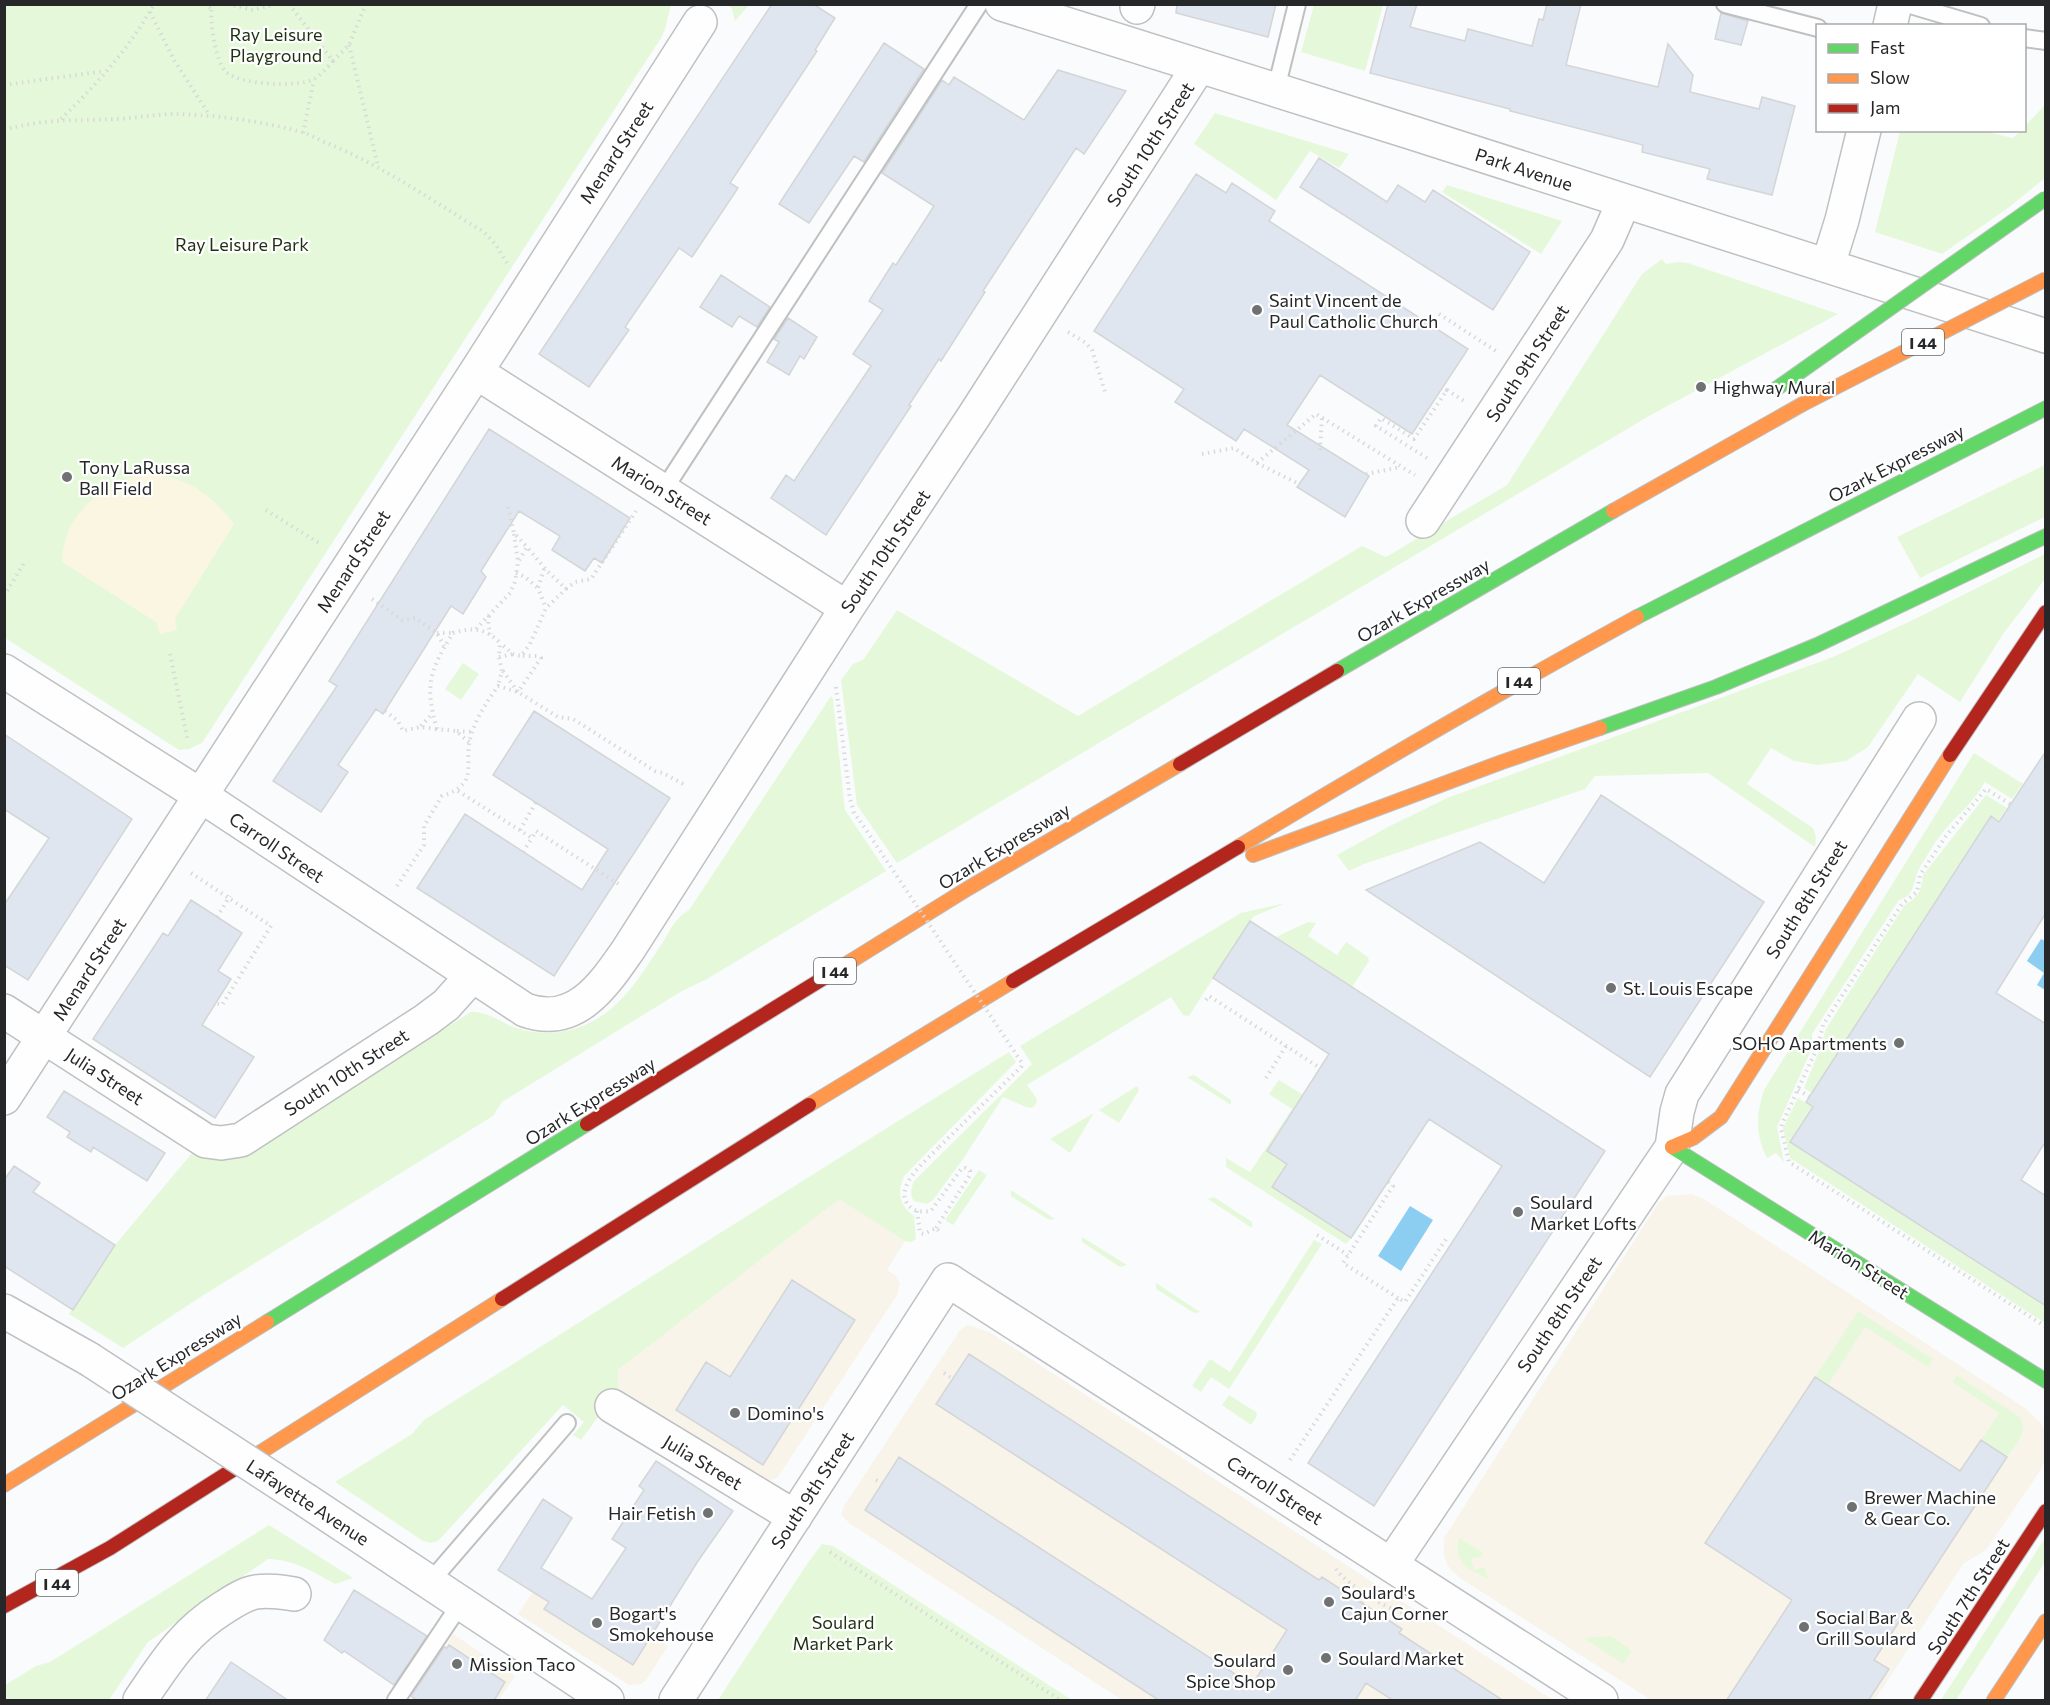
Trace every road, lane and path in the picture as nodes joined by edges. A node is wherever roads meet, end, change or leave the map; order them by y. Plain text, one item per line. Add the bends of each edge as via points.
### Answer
1 (154, 4) edge
2 (204, 4) edge
3 (228, 4) edge
4 (275, 4) edge
5 (289, 4) edge
6 (366, 4) edge
7 (979, 4) edge
8 (1002, 4) edge
9 (1297, 4) edge
10 (1725, 4) edge
11 (1895, 4) edge
12 (1907, 4) edge
13 (211, 6) edge
14 (150, 11) junction
15 (700, 22) dead end
16 (1890, 24) edge
17 (1974, 24) edge
18 (1816, 27) edge
19 (2026, 38) edge
20 (2046, 41) edge
21 (349, 45) junction
22 (333, 61) junction
23 (1199, 66) junction
24 (105, 71) junction
25 (314, 79) junction
26 (4, 85) edge
27 (1276, 89) junction
28 (210, 116) junction
29 (60, 120) junction
30 (4, 130) edge
31 (1864, 132) edge
32 (303, 133) junction
33 (378, 166) junction
34 (2046, 198) edge
35 (1624, 201) junction
36 (507, 263) dead end
37 (1828, 265) junction
38 (2046, 279) edge
39 (1439, 314) dead end
40 (1068, 332) dead end
41 (2046, 336) edge
42 (1496, 351) dead end
43 (476, 372) junction
44 (1772, 392) dead end
45 (1106, 395) dead end
46 (1461, 399) dead end
47 (2046, 408) edge
48 (1322, 417) junction
49 (1711, 441) dead end
50 (1320, 450) dead end
51 (1202, 454) dead end
52 (1427, 458) dead end
53 (1257, 463) junction
54 (1402, 466) junction
55 (1366, 474) dead end
56 (1416, 475) dead end
57 (1676, 475) junction
58 (1299, 484) dead end
59 (663, 491) junction
60 (508, 507) dead end
61 (266, 510) dead end
62 (636, 511) dead end
63 (1423, 521) dead end
64 (514, 534) junction
65 (2046, 536) edge
66 (322, 545) dead end
67 (527, 547) junction
68 (518, 562) junction
69 (24, 563) dead end
70 (544, 568) junction
71 (516, 573) junction
72 (538, 588) junction
73 (566, 588) junction
74 (4, 596) edge
75 (372, 599) dead end
76 (546, 608) junction
77 (847, 608) junction
78 (2046, 612) edge
79 (489, 615) junction
80 (476, 629) junction
81 (437, 633) junction
82 (453, 633) junction
83 (491, 634) junction
84 (500, 643) junction
85 (530, 644) junction
86 (444, 646) junction
87 (170, 654) dead end
88 (513, 654) junction
89 (521, 656) junction
90 (537, 656) junction
91 (499, 657) junction
92 (4, 671) edge
93 (502, 671) junction
94 (835, 680) dead end
95 (498, 686) junction
96 (518, 692) junction
97 (385, 711) dead end
98 (433, 714) junction
99 (1919, 719) dead end
100 (420, 727) junction
101 (437, 729) junction
102 (456, 731) junction
103 (472, 732) junction
104 (188, 742) dead end
105 (470, 742) junction
106 (685, 785) dead end
107 (458, 790) junction
108 (200, 795) junction
109 (536, 802) dead end
110 (2010, 804) dead end
111 (520, 830) junction
112 (532, 838) junction
113 (523, 852) dead end
114 (191, 873) dead end
115 (620, 885) dead end
116 (1173, 885) junction
117 (397, 886) dead end
118 (230, 897) junction
119 (217, 917) dead end
120 (472, 976) junction
121 (1206, 1000) dead end
122 (216, 1003) dead end
123 (4, 1011) edge
124 (552, 1015) joint
125 (45, 1036) junction
126 (1287, 1046) junction
127 (1320, 1068) dead end
128 (1266, 1078) dead end
129 (1798, 1090) junction
130 (1810, 1097) dead end
131 (4, 1098) edge
132 (206, 1141) joint
133 (1672, 1147) junction
134 (1388, 1182) dead end
135 (917, 1211) junction
136 (1317, 1235) dead end
137 (1446, 1239) dead end
138 (1348, 1255) junction
139 (948, 1280) joint
140 (1398, 1298) junction
141 (4, 1311) edge
142 (2046, 1327) edge
143 (944, 1373) dead end
144 (953, 1379) dead end
145 (2046, 1381) edge
146 (612, 1406) dead end
147 (567, 1422) dead end
148 (1290, 1460) dead end
149 (876, 1480) dead end
150 (882, 1483) dead end
151 (4, 1485) edge
152 (2046, 1511) edge
153 (795, 1517) junction
154 (110, 1548) junction
155 (830, 1552) dead end
156 (1390, 1565) junction
157 (1336, 1569) dead end
158 (430, 1582) junction
159 (294, 1594) dead end
160 (1368, 1594) junction
161 (461, 1603) junction
162 (1362, 1603) dead end
163 (4, 1606) edge
164 (1404, 1613) dead end
165 (4, 1618) edge
166 (2046, 1621) edge
167 (140, 1701) edge
168 (396, 1701) edge
169 (607, 1701) edge
170 (676, 1701) edge
171 (1060, 1701) edge
172 (1601, 1701) edge
173 (1921, 1701) edge
174 (1994, 1701) edge

1 - 14 path
2 - 13 path
3 - 4 path via 253,10
5 - 22 path
6 - 21 path
7 - 59 lane
8 - 23 street, Park Avenue
9 - 27 lane
10 - 18 lane
11 - 16 street
12 - 17 lane
13 - 25 path via 217,55 225,71 240,80 257,82 295,84
14 - 24 path
14 - 28 path via 174,60
15 - 43 street, Menard Street
19 - 20 lane
21 - 22 path
21 - 33 path
22 - 25 path
23 - 27 street, Park Avenue
23 - 77 street, South 10th Street
24 - 26 path
24 - 29 path
25 - 32 path
27 - 35 street, Park Avenue
28 - 29 path via 168,114
28 - 32 path
29 - 30 path
31 - 37 street
32 - 33 path
33 - 36 path via 484,232
34 - 44 main road, bridge
35 - 37 street, Park Avenue
35 - 63 street, South 9th Street via 1607,240
37 - 41 street, Park Avenue
38 - 57 main road, Ozark Expressway / I 44, bridge via 1800,405
39 - 42 path
40 - 45 path via 1092,350
43 - 59 street, Marion Street
43 - 108 street, Menard Street
46 - 52 path via 1444,389 1414,439 1381,418 1376,426
47 - 116 main road, Ozark Expressway / I 44 via 1652,609 1367,769
48 - 50 path
48 - 53 path via 1317,414
48 - 54 path
49 - 57 main road
51 - 53 path via 1234,448
53 - 58 path
54 - 55 path
54 - 56 path
57 - 151 main road, Ozark Expressway / I 44 via 967,889
59 - 77 street, Marion Street
60 - 64 path
61 - 66 path
62 - 73 path via 591,579
64 - 67 path
64 - 68 path
65 - 116 main road via 1817,645 1716,687
67 - 68 path
67 - 70 path
68 - 71 path
69 - 74 path
70 - 72 path
70 - 73 path
71 - 72 path
71 - 79 path via 510,593
72 - 76 path
73 - 76 path
75 - 81 path via 402,620 415,618
76 - 85 path
77 - 124 street, South 10th Street via 608,980 579,1005
78 - 133 main road via 1959,740 1721,1117 1693,1138
79 - 80 path
79 - 83 path
80 - 82 path
80 - 83 path
81 - 82 path
81 - 86 path
82 - 86 path
83 - 84 path
84 - 88 path
84 - 91 path
85 - 89 path
85 - 90 path
86 - 98 path via 430,681
87 - 104 path
88 - 89 path
88 - 91 path
89 - 90 path
90 - 96 path via 541,658
91 - 93 path
92 - 108 street, Carroll Street
93 - 95 path
93 - 96 path
94 - 135 path, bridge via 850,799 860,820 1022,1063 909,1178 904,1192 906,1201
95 - 96 path
95 - 103 path
96 - 106 path via 558,717 573,719 655,771
97 - 100 path via 403,730
98 - 100 path
98 - 101 path
99 - 133 street, South 8th Street via 1682,1094
100 - 101 path
101 - 102 path
102 - 103 path
102 - 105 path
103 - 105 path
105 - 107 path via 469,775
107 - 111 path
107 - 117 path via 442,795 424,826 424,845
108 - 120 street, Carroll Street
108 - 125 street, Menard Street
109 - 111 path
110 - 129 path via 1986,789 1946,836 1920,875 1917,892 1902,904 1823,1025
111 - 112 path
112 - 113 path
112 - 115 path via 536,831
114 - 118 path
116 - 154 main road, Ozark Expressway / I 44 via 826,1094
118 - 119 path
118 - 122 path via 271,926 222,1005
120 - 124 street, Carroll Street via 525,1010
120 - 132 street, South 10th Street via 426,1020 241,1140
121 - 126 path via 1209,996
123 - 125 street, Julia Street
125 - 131 street, Menard Street
125 - 132 street, Julia Street
126 - 127 path
126 - 128 path
129 - 130 path
129 - 142 path via 1781,1130 1789,1162
133 - 145 main road, Marion Street
133 - 156 street, South 8th Street
134 - 138 path via 1392,1186
135 - 135 path via 931,1211 962,1168 970,1171 938,1229 920,1233
136 - 138 path
137 - 140 path via 1405,1302
138 - 140 path via 1343,1263
139 - 153 street, South 9th Street
139 - 156 street, Carroll Street
140 - 148 path
141 - 158 street, Lafayette Avenue, bridge via 89,1359
143 - 144 path
146 - 153 street, Julia Street
147 - 158 lane
149 - 150 path
152 - 173 main road, South 7th Street
153 - 170 street, South 9th Street
154 - 163 main road, Ozark Expressway
154 - 165 main road, I 44
155 - 171 path
156 - 172 street, Carroll Street
157 - 160 path
158 - 161 street, Lafayette Avenue
159 - 167 street via 255,1592 213,1614 171,1653
160 - 162 path
160 - 164 path
161 - 168 lane
161 - 169 street, Lafayette Avenue
166 - 174 main road

